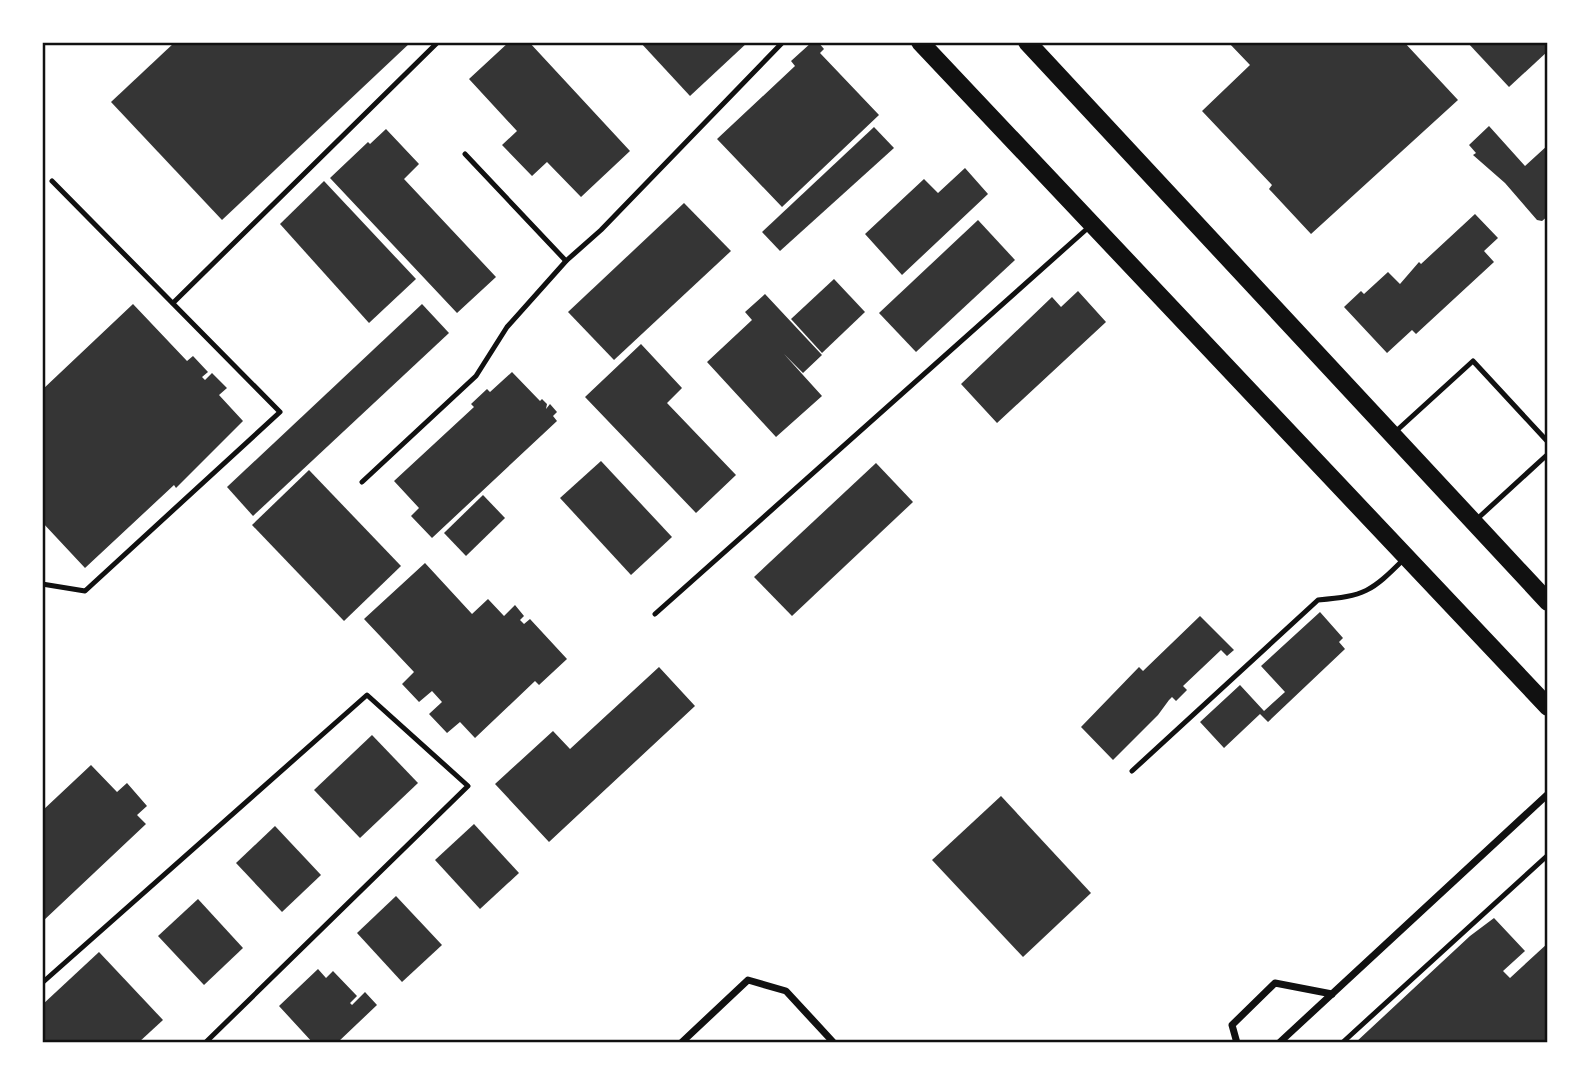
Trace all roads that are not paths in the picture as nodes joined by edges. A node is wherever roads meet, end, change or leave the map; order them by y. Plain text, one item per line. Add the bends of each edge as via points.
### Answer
1 (438, 42) edge
2 (783, 42) edge
3 (920, 42) edge
4 (1027, 42) edge
5 (465, 154) dead end
6 (52, 181) dead end
7 (1092, 225) junction
8 (566, 261) junction
9 (173, 303) junction
10 (1393, 434) junction
11 (1548, 442) edge
12 (1548, 454) edge
13 (362, 482) dead end
14 (1474, 522) junction
15 (1406, 557) junction
16 (42, 584) edge
17 (1548, 602) edge
18 (655, 614) dead end
19 (1548, 707) edge
20 (1132, 771) dead end
21 (1548, 794) edge
22 (1548, 855) edge
23 (42, 983) edge
24 (1332, 995) junction
25 (205, 1043) edge
26 (681, 1043) edge
27 (834, 1043) edge
28 (1237, 1043) edge
29 (1279, 1043) edge
30 (1342, 1043) edge

1 - 9 lane
2 - 8 lane
3 - 7 main road
4 - 10 main road
5 - 8 lane
6 - 9 lane
7 - 15 main road
7 - 18 lane
8 - 13 lane via 508,327 476,376
9 - 16 lane via 280,412 85,591
10 - 11 lane via 1473,361
10 - 14 main road
12 - 14 lane
14 - 17 main road
15 - 19 main road
15 - 20 lane via 1374,589 1318,600
21 - 24 street
22 - 30 lane
23 - 25 lane via 366,695 468,786
24 - 28 street via 1275,983 1231,1025
24 - 29 street
26 - 27 street via 748,980 786,992

